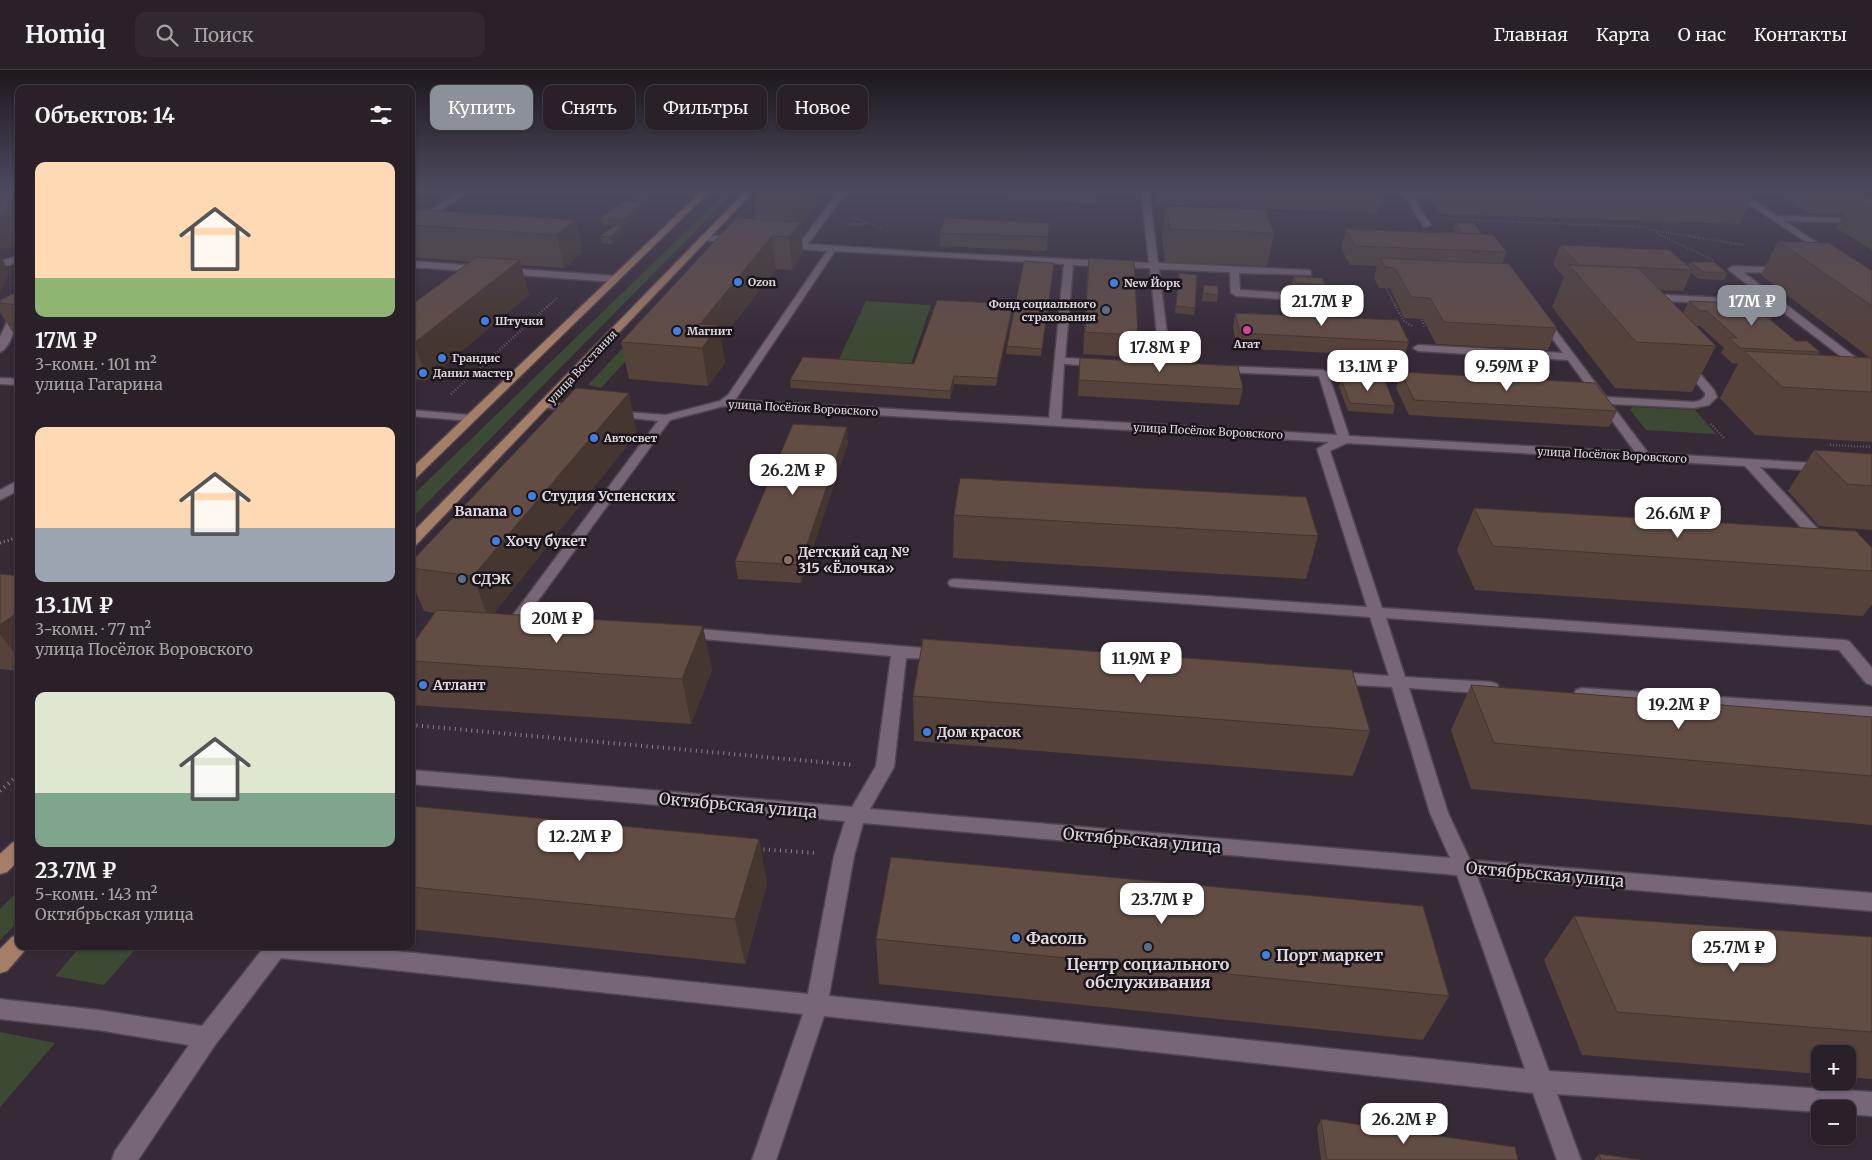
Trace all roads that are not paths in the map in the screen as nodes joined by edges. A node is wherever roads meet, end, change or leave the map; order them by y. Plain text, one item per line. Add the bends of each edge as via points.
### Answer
1 (654, 241) edge
2 (700, 241) edge
3 (806, 241) edge
4 (1151, 241) edge
5 (1808, 241) edge
6 (772, 244) edge
7 (801, 247) junction
8 (832, 250) junction
9 (1832, 257) edge
10 (15, 260) edge
11 (1069, 262) junction
12 (0, 264) edge
13 (415, 264) edge
14 (1154, 267) junction
15 (1234, 269) junction
16 (1797, 270) edge
17 (1308, 273) dead end
18 (615, 279) junction
19 (1637, 296) edge
20 (1347, 300) dead end
21 (1772, 300) junction
22 (1533, 306) edge
23 (15, 315) edge
24 (1418, 348) dead end
25 (0, 349) edge
26 (1571, 357) junction
27 (1680, 358) edge
28 (1059, 361) junction
29 (1108, 364) edge
30 (1137, 365) edge
31 (1205, 368) edge
32 (1872, 375) edge
33 (0, 381) edge
34 (15, 382) edge
35 (1706, 387) junction
36 (1725, 388) dead end
37 (1602, 400) junction
38 (724, 403) junction
39 (545, 405) junction
40 (415, 413) edge
41 (470, 418) junction
42 (666, 418) junction
43 (1055, 421) junction
44 (1344, 439) junction
45 (1645, 457) junction
46 (1749, 463) junction
47 (1834, 467) edge
48 (415, 472) edge
49 (15, 487) edge
50 (0, 496) edge
51 (415, 538) edge
52 (1832, 549) edge
53 (955, 583) dead end
54 (1377, 612) junction
55 (537, 620) edge
56 (674, 632) edge
57 (899, 652) junction
58 (958, 655) edge
59 (1320, 677) edge
60 (1872, 679) edge
61 (1399, 682) junction
62 (1507, 689) edge
63 (1566, 693) edge
64 (1872, 713) edge
65 (415, 777) edge
66 (856, 816) junction
67 (15, 852) edge
68 (0, 866) edge
69 (1464, 867) junction
70 (1872, 902) edge
71 (15, 948) edge
72 (274, 950) edge
73 (294, 950) edge
74 (0, 964) edge
75 (816, 1007) junction
76 (0, 1009) edge
77 (207, 1036) junction
78 (1541, 1082) junction
79 (1872, 1104) edge
80 (124, 1160) edge
81 (764, 1160) edge
82 (1569, 1160) edge

1 - 18 main road
2 - 39 main road, улица Восстания
3 - 7 street
4 - 14 street
5 - 9 street
6 - 7 street
7 - 8 street
8 - 11 street
8 - 38 street via 732,397
10 - 12 street
11 - 14 street
11 - 28 street
13 - 18 street
14 - 15 street
14 - 30 street via 1171,367
15 - 17 street
15 - 20 street via 1236,293
16 - 21 street via 1733,269
18 - 41 main road
19 - 21 street
21 - 32 street
22 - 26 street
23 - 25 street
24 - 26 street
26 - 37 street
27 - 35 street
28 - 29 street
28 - 43 street
31 - 44 street via 1323,373
33 - 34 street
35 - 36 street
35 - 37 street via 1710,392 1709,400 1694,405
37 - 45 street
38 - 42 street, улица Посёлок Воровского
38 - 43 street, улица Посёлок Воровского
39 - 42 street, улица Посёлок Воровского
39 - 51 main road, улица Восстания
40 - 41 street
41 - 48 main road
42 - 55 street via 518,618
43 - 44 street, улица Посёлок Воровского
44 - 45 street, улица Посёлок Воровского
44 - 54 street via 1323,449
45 - 46 street, улица Посёлок Воровского
46 - 47 street, улица Посёлок Воровского
46 - 52 street
49 - 50 street
53 - 54 street
54 - 60 street via 1844,645
54 - 61 street
56 - 57 street
57 - 58 street
57 - 66 street via 885,767
59 - 61 street
61 - 62 street
61 - 69 street via 1439,813
63 - 64 street
65 - 66 street, Октябрьская улица
66 - 69 street, Октябрьская улица
66 - 75 street via 844,856
67 - 68 main road
69 - 70 street, Октябрьская улица
69 - 78 street
71 - 74 main road
72 - 77 street
73 - 75 street
75 - 78 street
75 - 81 street
76 - 77 street
77 - 80 street
78 - 79 street
78 - 82 street

